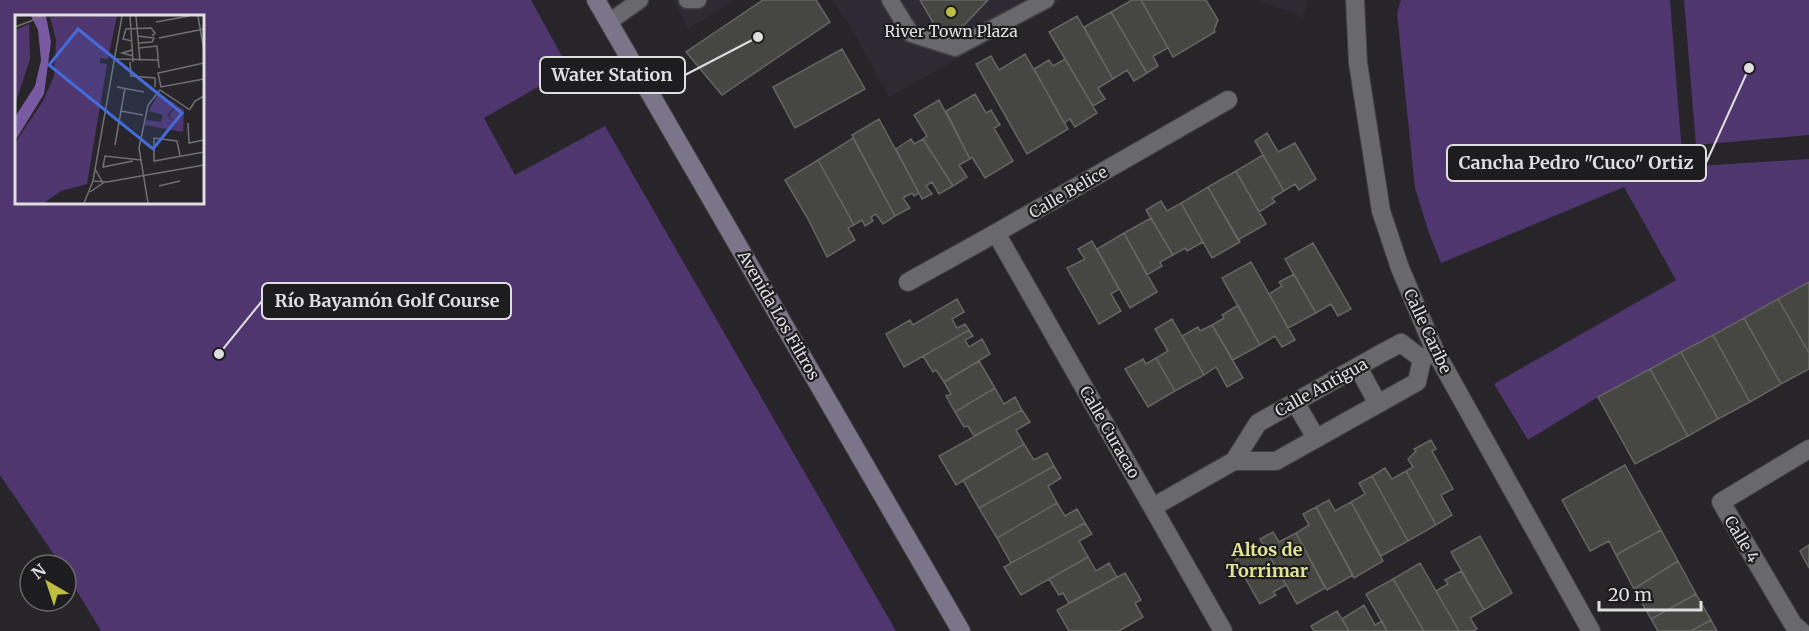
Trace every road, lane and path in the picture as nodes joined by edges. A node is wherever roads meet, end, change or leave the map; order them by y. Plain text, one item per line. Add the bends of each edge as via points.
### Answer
1 (596, 0) edge
2 (640, 0) edge
3 (687, 0) edge
4 (698, 0) edge
5 (890, 0) edge
6 (1046, 0) edge
7 (1355, 0) edge
8 (609, 22) junction
9 (1228, 100) dead end
10 (996, 233) junction
11 (908, 282) dead end
12 (1428, 355) junction
13 (1358, 367) junction
14 (1295, 402) junction
15 (1378, 404) junction
16 (1316, 438) junction
17 (1809, 449) edge
18 (1233, 461) junction
19 (1153, 507) junction
20 (961, 631) edge
21 (1223, 631) edge
22 (1591, 631) edge
23 (1801, 631) edge

1 - 8 main road, Avenida Los Filtros
2 - 8 lane
3 - 4 lane
5 - 6 lane via 911,34 955,48
7 - 12 street, Calle Caribe via 1358,63 1381,210
8 - 20 main road, Avenida Los Filtros
9 - 10 street, Calle Belice
10 - 11 street, Calle Belice
10 - 19 street, Calle Curacao
12 - 13 street, Calle Antigua via 1401,343
12 - 15 street, Calle Antigua via 1417,382
12 - 22 street, Calle Caribe
13 - 14 street, Calle Antigua
13 - 15 street
14 - 16 street
14 - 18 street, Calle Antigua via 1258,423
15 - 16 street, Calle Antigua
16 - 18 street, Calle Antigua via 1276,461
17 - 23 street, Calle 4 via 1721,502 1793,624
18 - 19 street, Calle Antigua
19 - 21 street, Calle Curacao

